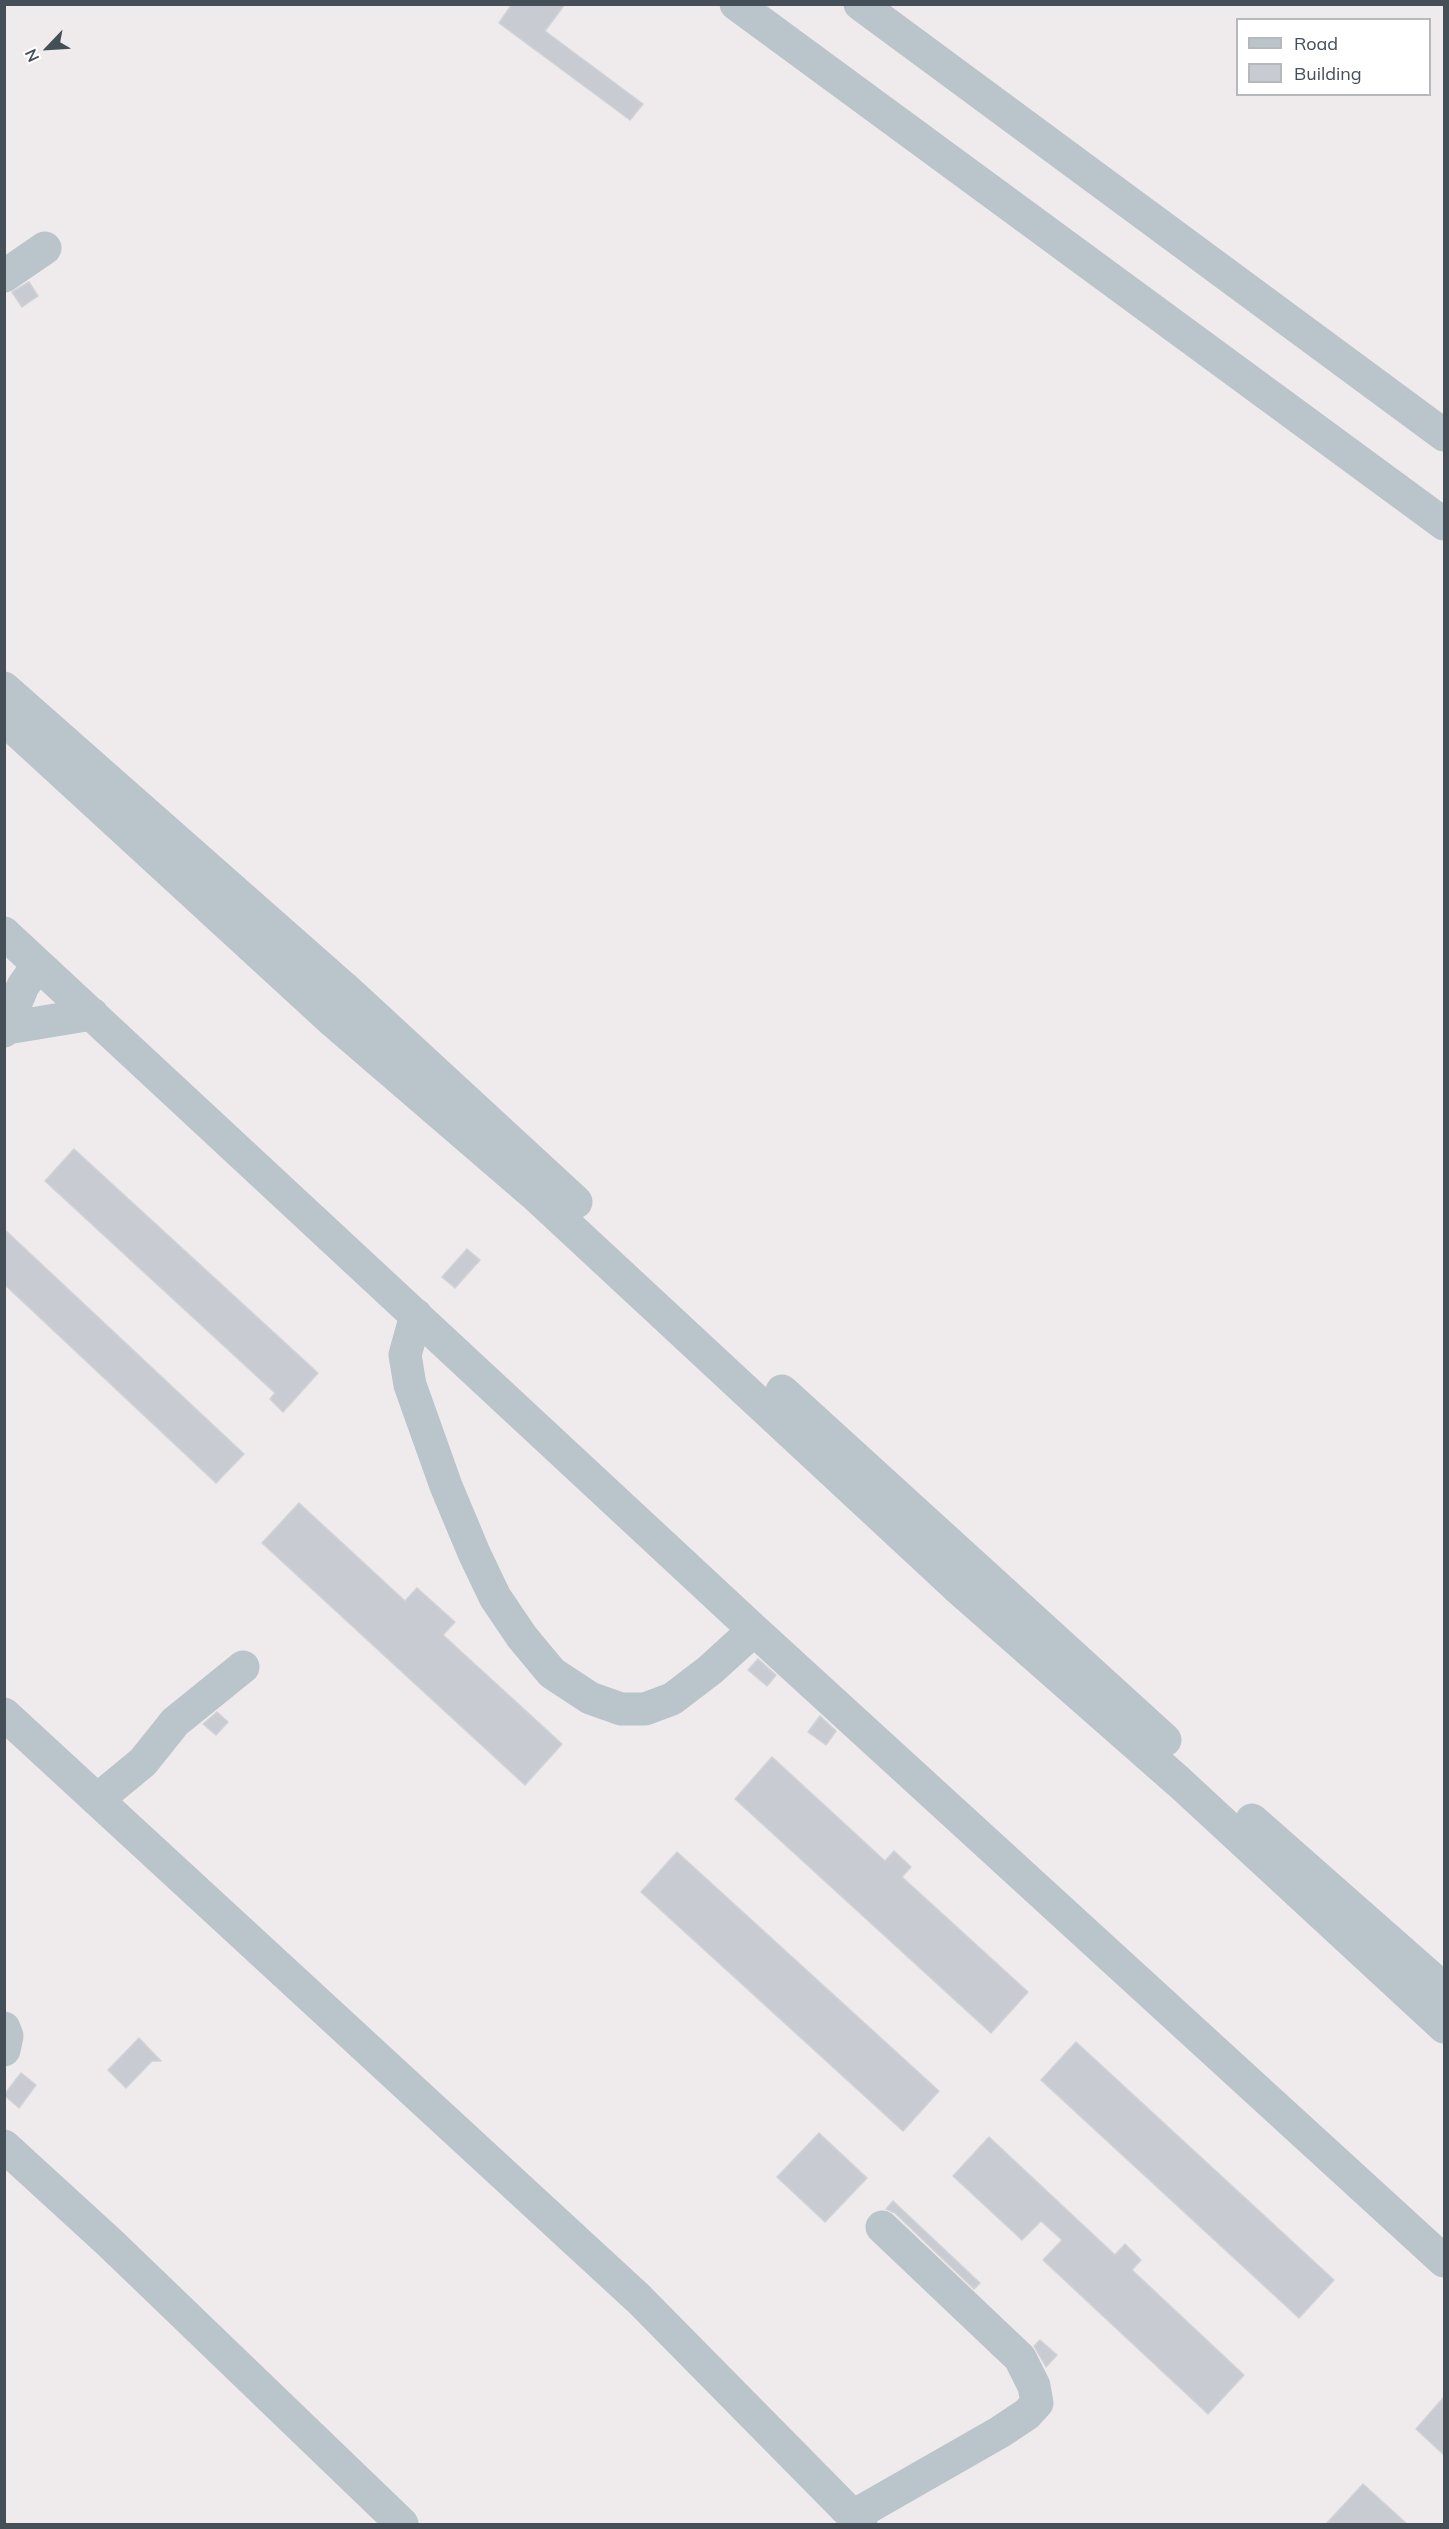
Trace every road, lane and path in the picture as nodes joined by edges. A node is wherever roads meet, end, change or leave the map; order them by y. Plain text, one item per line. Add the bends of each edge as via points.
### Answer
1 (736, 4) edge
2 (860, 4) edge
3 (45, 248) dead end
4 (4, 276) edge
5 (1444, 435) edge
6 (1444, 524) edge
7 (4, 688) edge
8 (4, 719) edge
9 (4, 933) edge
10 (38, 965) junction
11 (92, 1014) junction
12 (6, 1029) edge
13 (416, 1315) junction
14 (754, 1630) junction
15 (243, 1667) dead end
16 (4, 1714) edge
17 (97, 1800) junction
18 (1444, 1989) edge
19 (1444, 2027) edge
20 (4, 2028) edge
21 (4, 2050) edge
22 (4, 2146) edge
23 (882, 2227) dead end
24 (1444, 2261) edge
25 (857, 2520) edge
26 (402, 2524) edge

1 - 6 street
2 - 5 street
3 - 4 street
7 - 18 street via 343,987 1256,1823
8 - 19 street via 334,1022 535,1195 957,1587 1179,1782
9 - 10 street
10 - 11 street
10 - 12 street via 23,987
11 - 12 street
11 - 13 street
13 - 14 street
13 - 14 street via 405,1355 410,1385 446,1486 495,1597 552,1673 590,1698 621,1709 645,1709 672,1699
14 - 24 street
15 - 17 street via 175,1722 143,1762
16 - 17 street
17 - 25 street via 639,2299
20 - 21 street
22 - 26 street via 118,2250
23 - 25 street via 1020,2358 1034,2386 1037,2403 1000,2432

